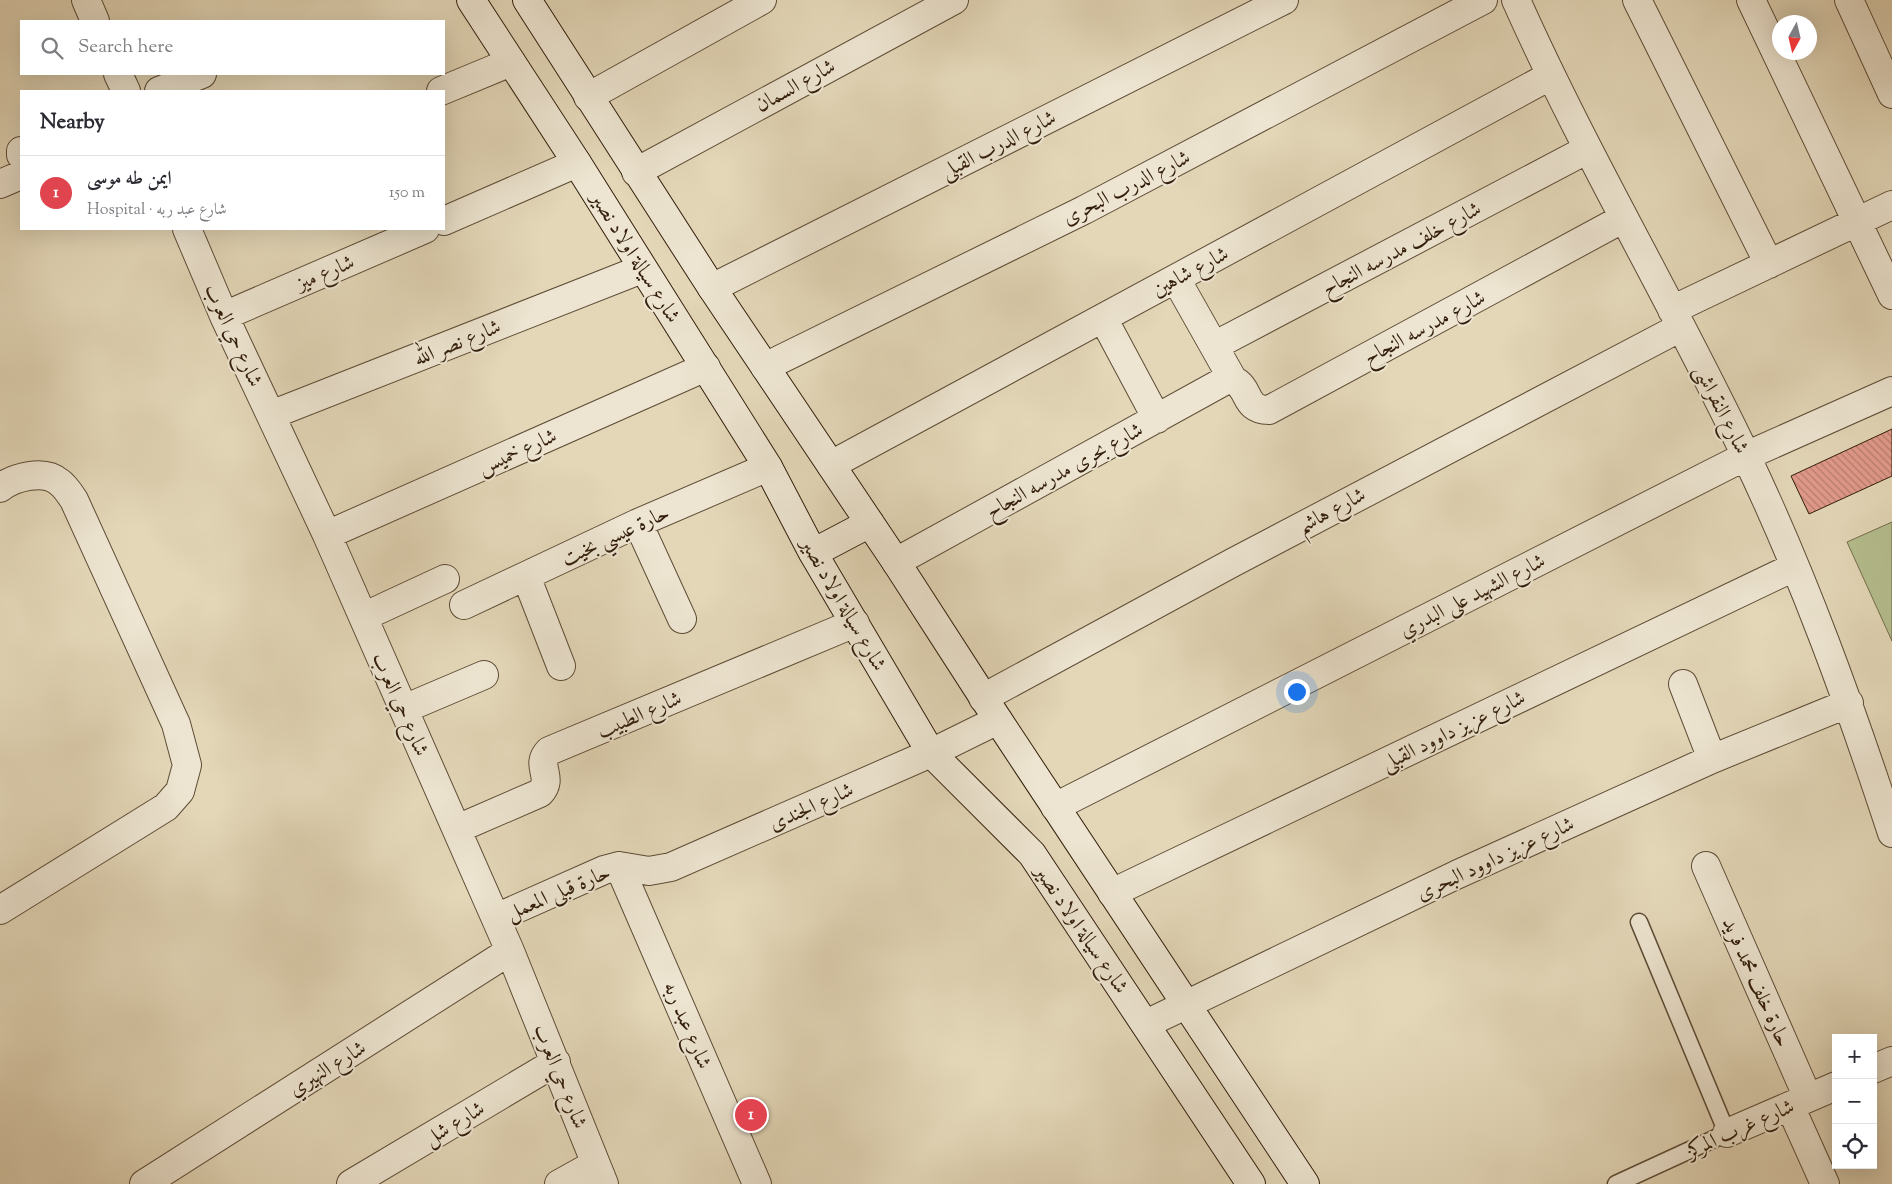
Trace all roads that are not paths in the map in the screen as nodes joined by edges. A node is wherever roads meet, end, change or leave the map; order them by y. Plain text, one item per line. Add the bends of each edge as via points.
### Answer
1 (471, 0) edge
2 (527, 0) edge
3 (762, 0) edge
4 (954, 0) edge
5 (1284, 0) edge
6 (1483, 0) edge
7 (1516, 0) edge
8 (1637, 0) edge
9 (1751, 0) edge
10 (1849, 0) edge
11 (511, 62) junction
12 (118, 75) edge
13 (199, 75) edge
14 (1550, 76) junction
15 (126, 90) edge
16 (162, 90) edge
17 (443, 90) edge
18 (1892, 94) edge
19 (588, 97) junction
20 (1588, 149) junction
21 (577, 163) junction
22 (636, 172) junction
23 (20, 175) edge
24 (0, 184) edge
25 (1892, 205) edge
26 (1624, 218) junction
27 (445, 221) edge
28 (1857, 222) junction
29 (187, 230) edge
30 (423, 230) edge
31 (1769, 264) junction
32 (642, 268) junction
33 (1176, 278) junction
34 (712, 288) junction
35 (1892, 295) edge
36 (224, 316) junction
37 (1103, 318) junction
38 (1676, 319) junction
39 (1214, 346) junction
40 (706, 367) junction
41 (765, 367) junction
42 (1233, 380) junction
43 (1892, 391) edge
44 (271, 415) junction
45 (1157, 419) junction
46 (1746, 456) junction
47 (831, 465) junction
48 (768, 466) junction
49 (0, 488) edge
50 (638, 523) junction
51 (870, 523) junction
52 (327, 535) junction
53 (813, 553) junction
54 (896, 562) junction
55 (1794, 567) junction
56 (526, 576) junction
57 (445, 579) dead end
58 (464, 605) dead end
59 (363, 618) junction
60 (682, 619) dead end
61 (854, 623) junction
62 (561, 666) dead end
63 (484, 675) dead end
64 (1683, 684) dead end
65 (1849, 703) junction
66 (404, 709) junction
67 (991, 709) junction
68 (931, 753) junction
69 (1712, 759) junction
70 (1055, 807) junction
71 (457, 829) junction
72 (1892, 833) edge
73 (619, 866) junction
74 (1706, 866) dead end
75 (1112, 893) junction
76 (0, 910) edge
77 (496, 918) junction
78 (1639, 922) dead end
79 (510, 951) junction
80 (1185, 1004) junction
81 (1146, 1024) junction
82 (1892, 1061) edge
83 (556, 1062) junction
84 (1877, 1067) edge
85 (1832, 1088) edge
86 (1799, 1102) junction
87 (1727, 1133) junction
88 (599, 1174) edge
89 (144, 1184) edge
90 (351, 1184) edge
91 (559, 1184) edge
92 (757, 1184) edge
93 (1251, 1184) edge
94 (1305, 1184) edge
95 (1616, 1184) edge
96 (1825, 1184) edge

1 - 11 street, شارع سيالة اولاد نصير
2 - 19 street, شارع سيالة اولاد نصير
3 - 19 street
4 - 22 street, شارع السمان
5 - 34 street, شارع الدرب القبلى
6 - 41 street, شارع الدرب البحرى via 1084,210
7 - 14 street, شارع النقراشى
8 - 31 street
9 - 28 street
10 - 18 street
11 - 17 street
11 - 21 street, شارع سيالة اولاد نصير
12 - 15 street
13 - 16 street
14 - 20 street, شارع النقراشى
14 - 33 street, شارع شاهين
19 - 22 street, شارع سيالة اولاد نصير
20 - 26 street, شارع النقراشى
20 - 39 street, شارع خلف مدرسه النجاح
21 - 27 street
21 - 32 street, شارع سيالة اولاد نصير
22 - 34 street, شارع سيالة اولاد نصير
23 - 24 street
25 - 28 street, شارع هاشم
26 - 38 street, شارع النقراشى
26 - 42 street, شارع مدرسه النجاح via 1275,408 1256,408
28 - 31 street, شارع هاشم
28 - 35 street
29 - 36 street, شارع حي العرب
30 - 36 street, شارع ميز
31 - 38 street, شارع هاشم
32 - 40 street, شارع سيالة اولاد نصير
32 - 44 street, شارع نصر الله
33 - 37 street, شارع شاهين
33 - 39 street
34 - 41 street, شارع سيالة اولاد نصير
36 - 44 street, شارع حي العرب
37 - 45 street
37 - 47 street, شارع شاهين
38 - 46 street, شارع النقراشى
38 - 67 street, شارع هاشم via 1232,563
39 - 42 street
40 - 48 street, شارع سيالة اولاد نصير
40 - 52 street, شارع خميس
41 - 47 street, شارع سيالة اولاد نصير
42 - 45 street, شارع بحرى مدرسه النجاح via 1226,380
43 - 46 street, شارع الشهيد على البدري
44 - 52 street, شارع حي العرب
45 - 54 street, شارع بحرى مدرسه النجاح
46 - 55 street, شارع النقراشى
46 - 70 street, شارع الشهيد على البدري
47 - 51 street, شارع سيالة اولاد نصير
48 - 50 street, حارة عيسي بخيت
48 - 53 street, شارع سيالة اولاد نصير
49 - 76 street via 7,482 38,474 58,480 74,500 176,724 187,765 180,791 166,807
50 - 56 street, حارة عيسي بخيت
50 - 60 street
51 - 53 street
51 - 54 street, شارع سيالة اولاد نصير
52 - 59 street, شارع حي العرب
53 - 61 street, شارع سيالة اولاد نصير
54 - 67 street, شارع سيالة اولاد نصير
55 - 65 street, شارع النقراشى
55 - 75 street, شارع عزيز داوود القبلى
56 - 58 street, حارة عيسي بخيت
56 - 62 street
57 - 59 street
59 - 66 street, شارع حي العرب
61 - 68 street, شارع سيالة اولاد نصير
61 - 71 street, شارع الطبيب via 549,752 543,765 546,784 540,794
63 - 66 street
64 - 69 street
65 - 69 street, شارع عزيز داوود البحرى
65 - 72 street, شارع النقراشى
66 - 71 street, شارع حي العرب
67 - 68 street, شارع الجندى
67 - 70 street, شارع سيالة اولاد نصير
68 - 73 street, شارع الجندى via 671,867 649,871
68 - 81 street, شارع سيالة اولاد نصير via 1032,854
69 - 80 street, شارع عزيز داوود البحرى via 1456,875
70 - 75 street, شارع سيالة اولاد نصير
71 - 77 street, شارع حي العرب
73 - 77 street, حارة قبلى المعمل
73 - 92 street, شارع عبد ربه
74 - 86 street, حارة خلف محمد فريد
75 - 80 street, شارع سيالة اولاد نصير
77 - 79 street, شارع حي العرب
78 - 87 lane
79 - 83 street, شارع حي العرب
79 - 89 street, شارع النهيري
80 - 81 street, شارع عزيز داوود البحرى
80 - 94 street, شارع سيالة اولاد نصير
81 - 93 street, شارع سيالة اولاد نصير
82 - 84 street
83 - 88 street, شارع حي العرب
83 - 90 street, شارع شل
85 - 86 street, شارع غرب المركز
86 - 87 street, شارع غرب المركز
86 - 96 street, حارة خلف محمد فريد
87 - 95 lane, شارع غرب المركز
88 - 91 street

